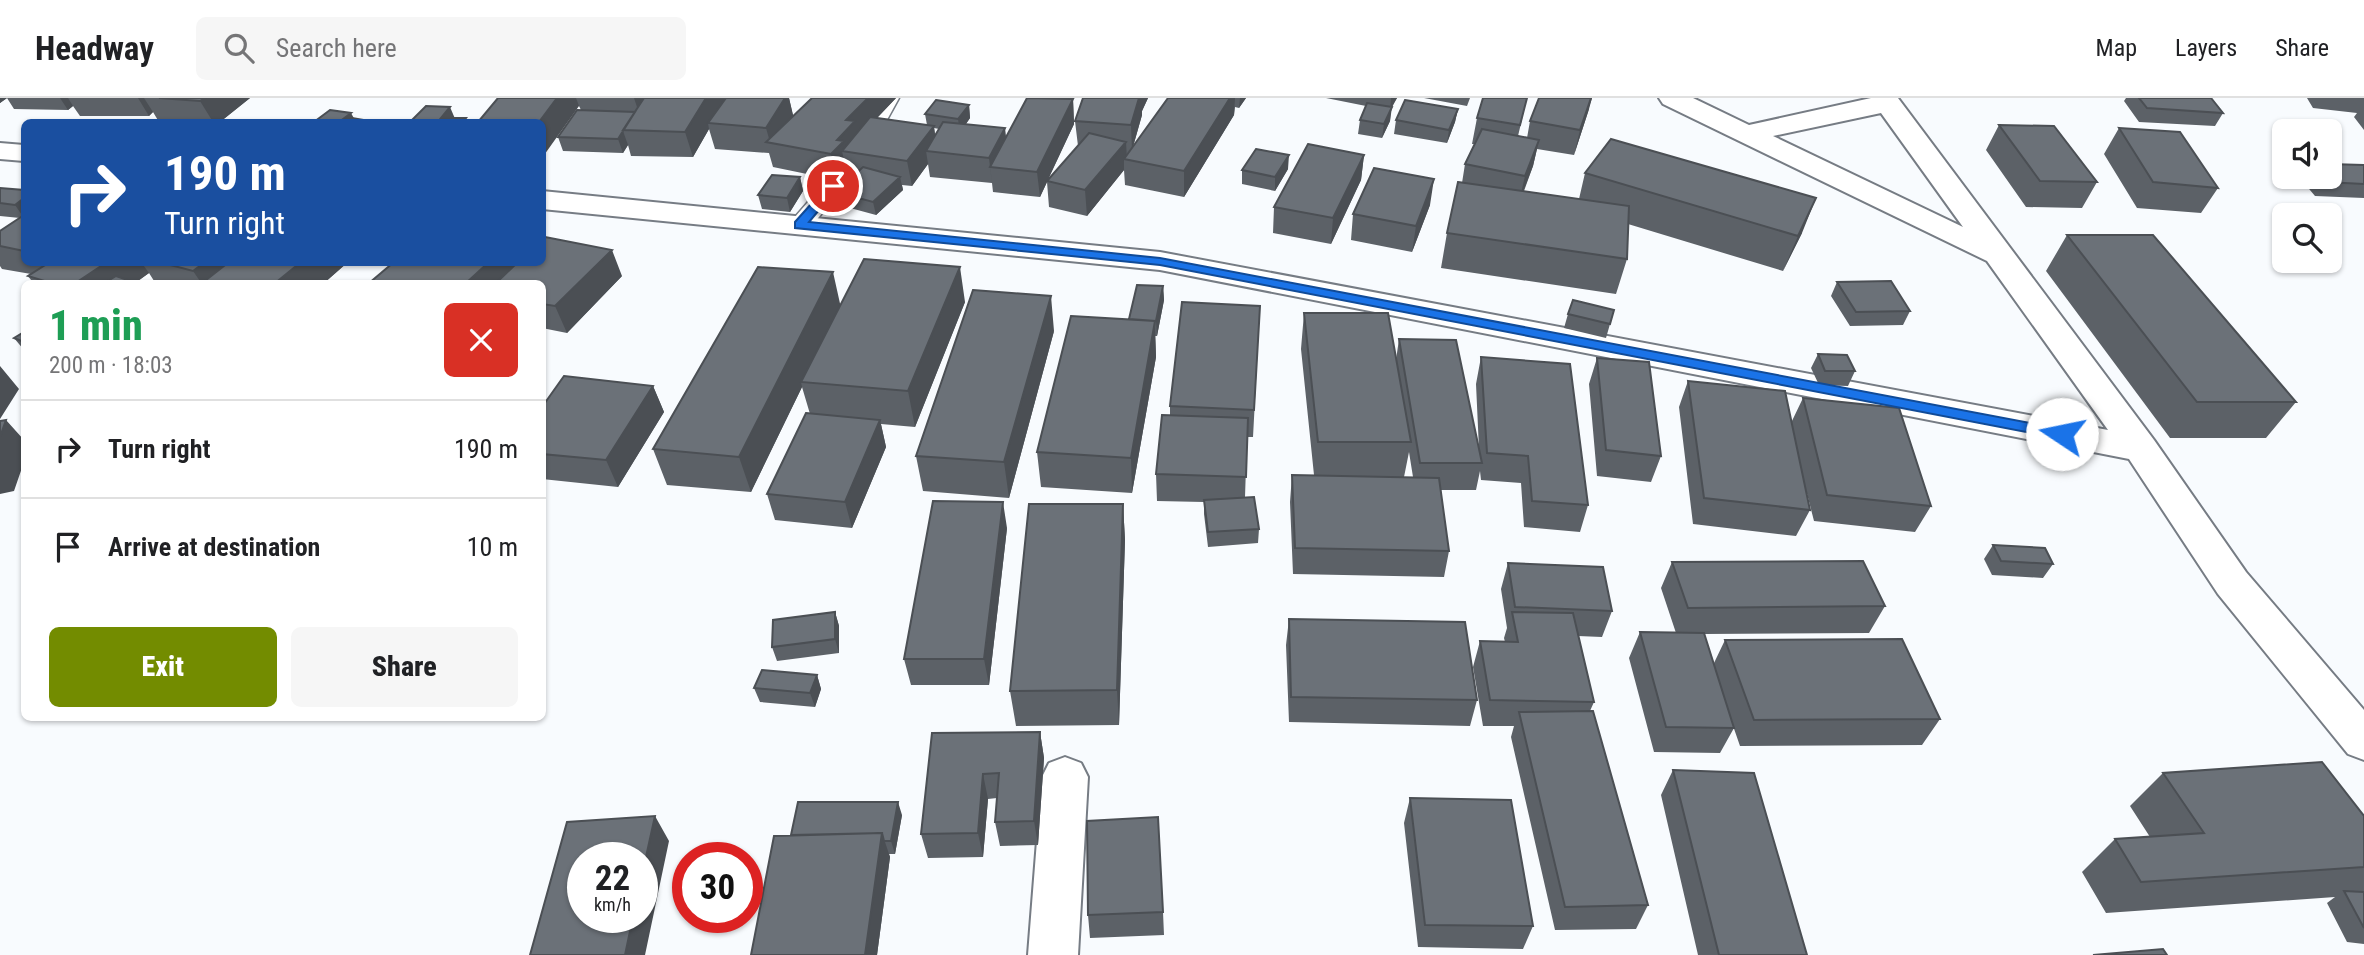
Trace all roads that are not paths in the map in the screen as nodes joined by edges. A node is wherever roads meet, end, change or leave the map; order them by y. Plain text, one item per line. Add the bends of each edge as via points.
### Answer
1 (889, 98) edge
2 (1672, 98) edge
3 (1886, 101) edge
4 (1745, 134) junction
5 (0, 151) edge
6 (21, 153) edge
7 (546, 200) edge
8 (800, 225) junction
9 (1997, 255) junction
10 (2141, 449) junction
11 (2364, 741) edge
12 (1065, 777) dead end
13 (1053, 955) edge

1 - 8 lane via 849,167
2 - 4 street
3 - 4 street
3 - 9 street
4 - 9 street
5 - 6 street
7 - 8 street
8 - 10 street via 1160,261
9 - 10 street
10 - 11 street via 2232,583
12 - 13 street

